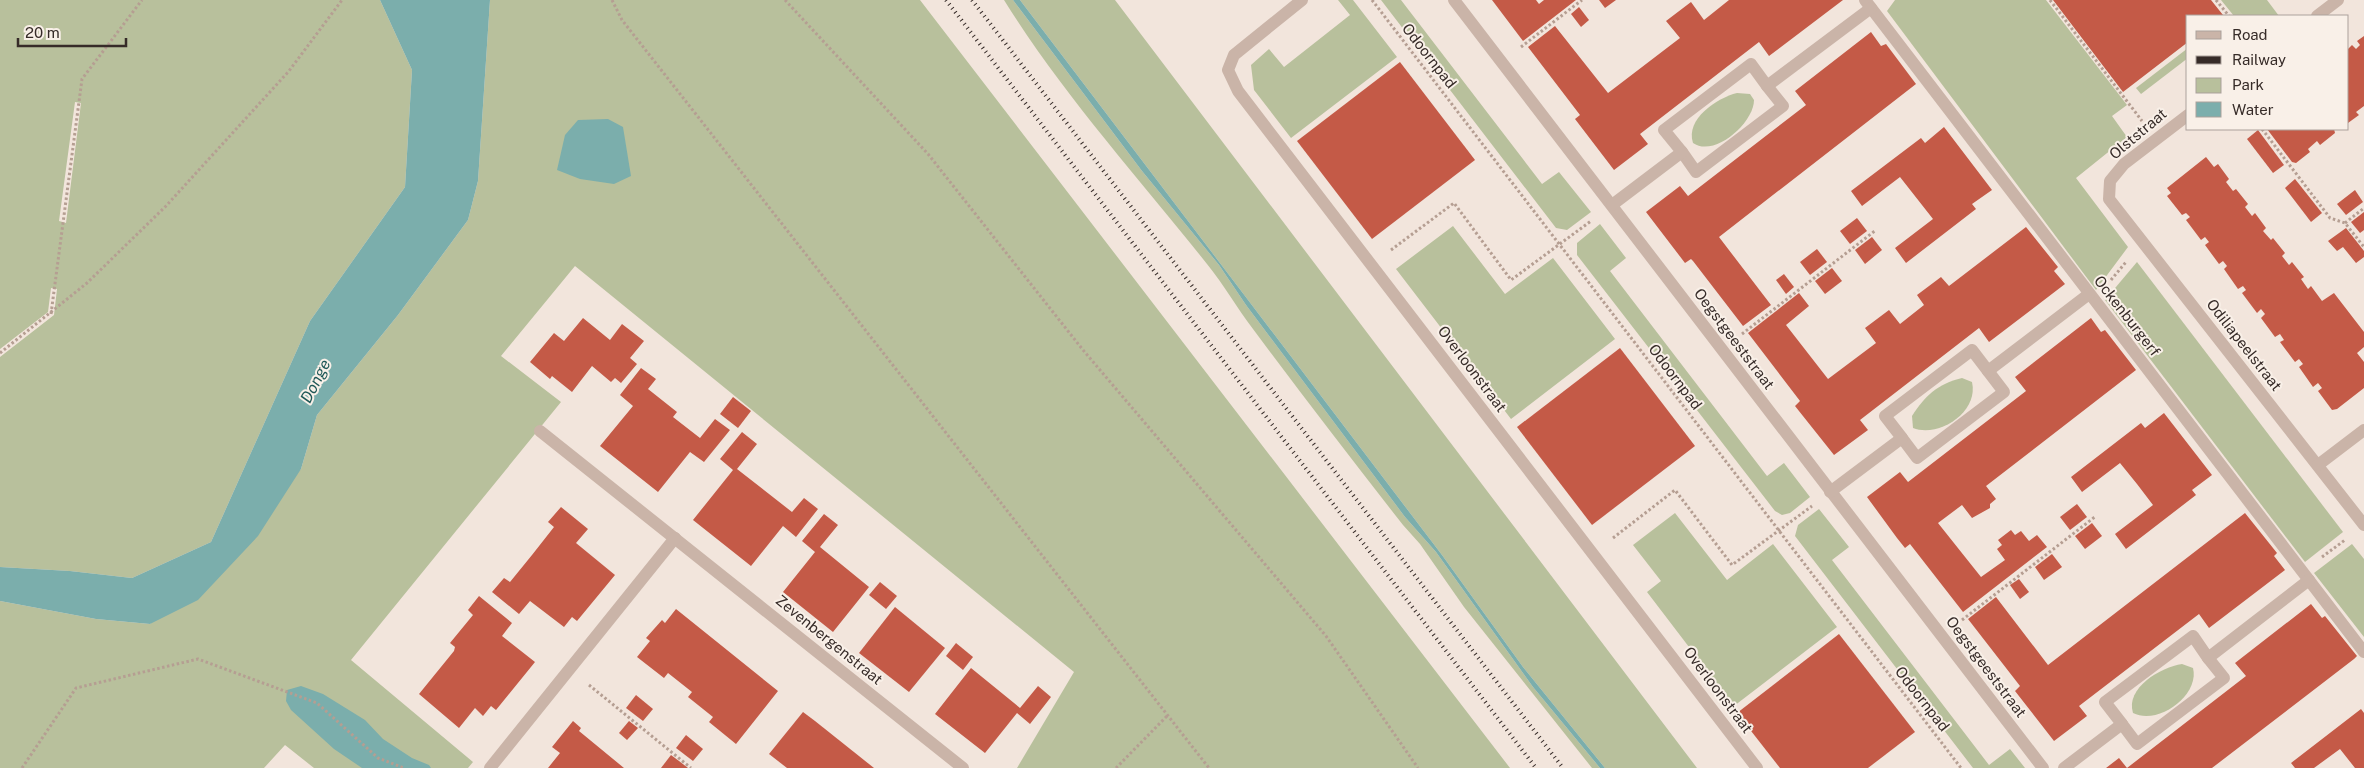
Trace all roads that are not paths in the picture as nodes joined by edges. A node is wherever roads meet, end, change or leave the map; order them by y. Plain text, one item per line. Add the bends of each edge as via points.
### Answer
1 (1302, 0) edge
2 (1454, 0) edge
3 (2338, 0) edge
4 (1868, 4) edge
5 (2318, 15) edge
6 (1767, 86) junction
7 (2186, 116) edge
8 (1682, 152) junction
9 (2110, 180) joint
10 (1612, 205) junction
11 (2092, 298) junction
12 (1988, 371) junction
13 (2364, 430) edge
14 (540, 431) dead end
15 (1902, 438) junction
16 (2318, 465) junction
17 (1830, 492) junction
18 (2364, 525) edge
19 (675, 538) junction
20 (2306, 576) junction
21 (2364, 652) edge
22 (2208, 658) junction
23 (2122, 724) junction
24 (490, 768) edge
25 (963, 768) edge
26 (1758, 768) edge
27 (2043, 768) edge
28 (2064, 768) edge

1 - 26 street, Overloonstraat via 1234,55 1228,70 1238,91
2 - 10 street, Oegstgeeststraat
3 - 5 street
4 - 6 street
4 - 11 street, Ockenburgerf
6 - 8 street via 1783,106 1696,172
6 - 8 street via 1751,64 1664,130
7 - 9 street, Olststraat via 2124,164
8 - 10 street
9 - 16 street, Odiliapeelstraat via 2109,200
10 - 17 street, Oegstgeeststraat
11 - 12 street
11 - 20 street, Ockenburgerf
12 - 15 street via 2004,392 1917,458
12 - 15 street via 1972,350 1885,416
13 - 16 street
14 - 19 street, Zevenbergenstraat
15 - 17 street
16 - 18 street, Odiliapeelstraat
17 - 27 street, Oegstgeeststraat
19 - 24 street
19 - 25 street, Zevenbergenstraat
20 - 21 street, Ockenburgerf
20 - 22 street
22 - 23 street via 2224,678 2137,744
22 - 23 street via 2193,636 2105,702
23 - 28 street

